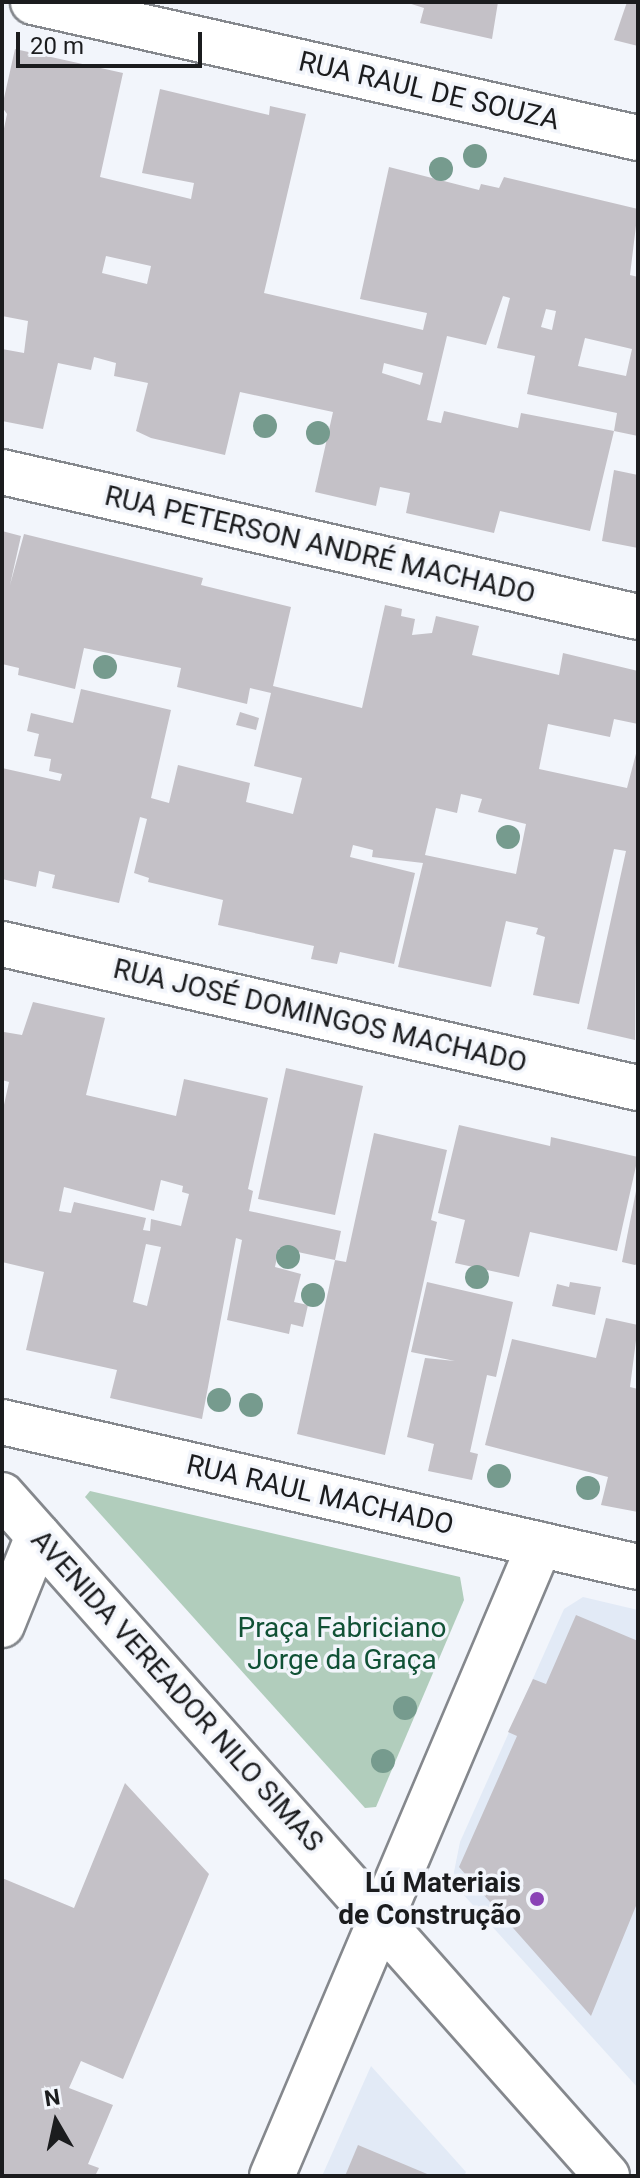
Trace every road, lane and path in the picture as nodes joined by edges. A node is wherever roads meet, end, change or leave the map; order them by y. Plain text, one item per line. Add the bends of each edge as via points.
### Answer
1 (33, 2) edge
2 (638, 138) edge
3 (2, 472) edge
4 (638, 617) edge
5 (2, 944) edge
6 (638, 1088) edge
7 (2, 1422) edge
8 (2, 1495) edge
9 (38, 1536) junction
10 (540, 1544) junction
11 (638, 1567) edge
12 (2, 1625) edge
13 (380, 1919) junction
14 (272, 2176) edge
15 (607, 2176) edge

1 - 2 street, RUA RAUL DE SOUZA
3 - 4 street, RUA PETERSON ANDRÉ MACHADO
5 - 6 street, RUA JOSÉ DOMINGOS MACHADO
7 - 10 street, RUA RAUL MACHADO
8 - 9 street, AVENIDA VEREADOR NILO SIMAS
9 - 12 street
9 - 13 street, AVENIDA VEREADOR NILO SIMAS
10 - 11 street, RUA RAUL MACHADO
10 - 13 street
13 - 14 street
13 - 15 street, AVENIDA VEREADOR NILO SIMAS

